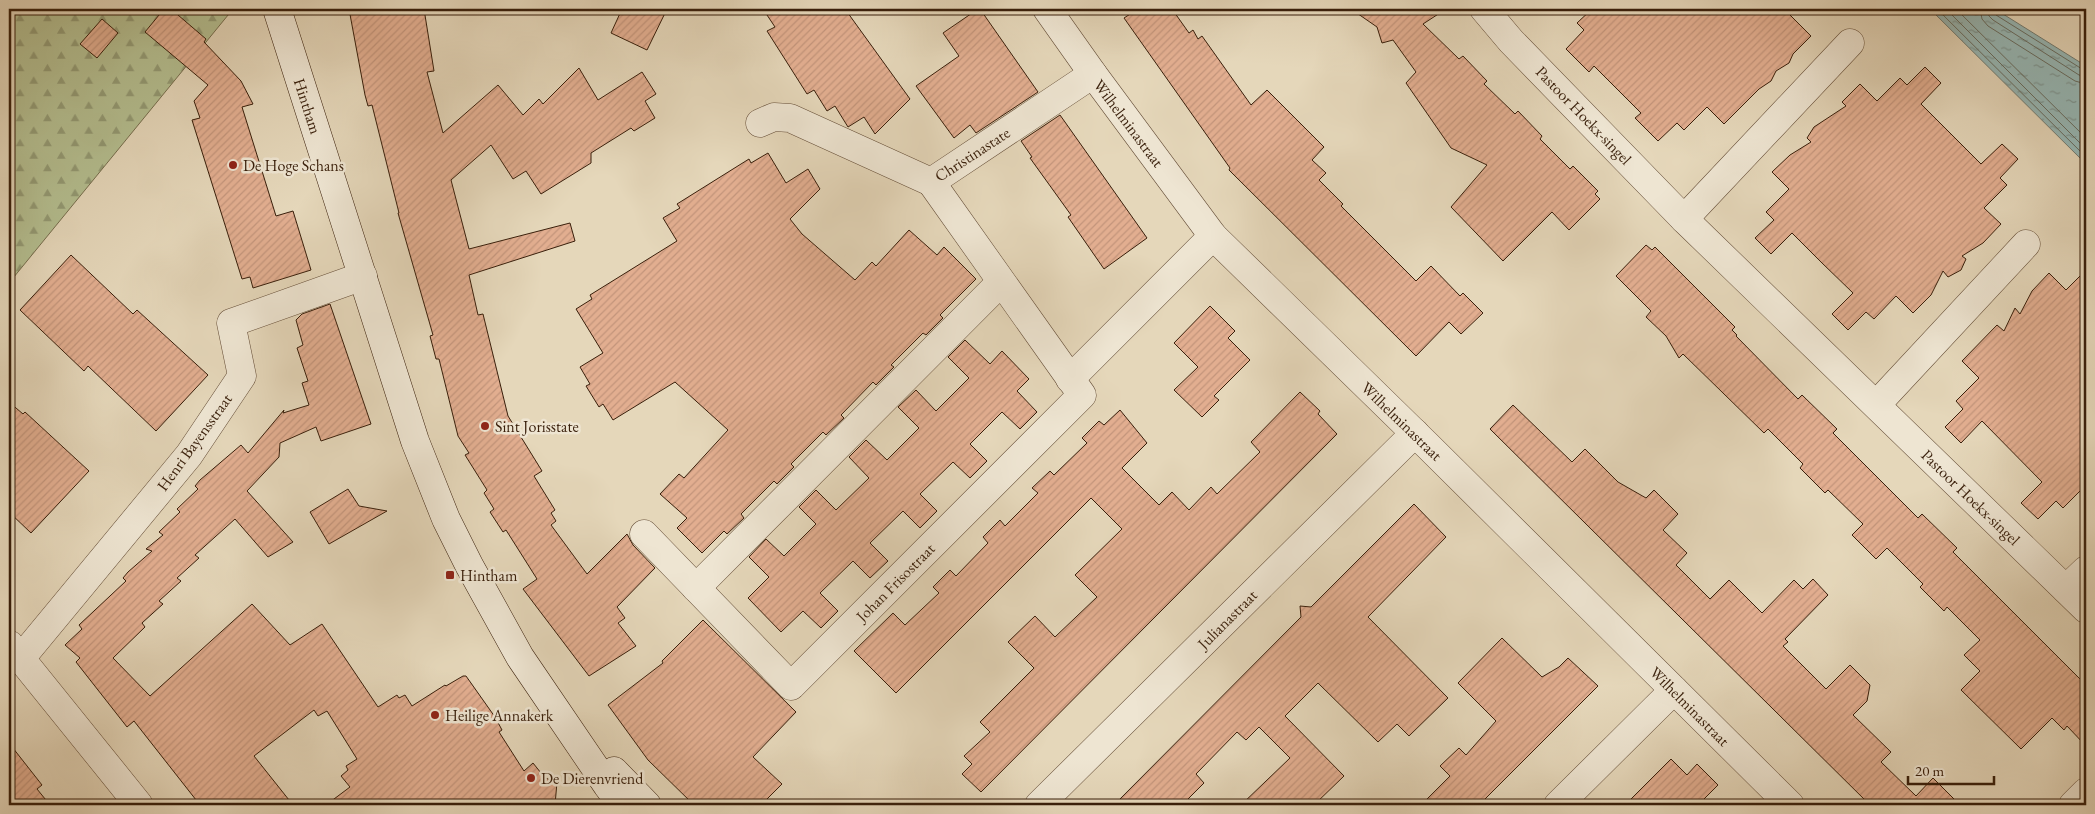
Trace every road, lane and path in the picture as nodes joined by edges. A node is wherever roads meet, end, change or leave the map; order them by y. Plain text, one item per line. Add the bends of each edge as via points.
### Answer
1 (277, 9) edge
2 (1047, 9) edge
3 (1484, 9) edge
4 (1850, 44) dead end
5 (1093, 74) junction
6 (760, 123) dead end
7 (931, 182) junction
8 (1684, 220) junction
9 (1213, 236) junction
10 (2026, 244) dead end
11 (363, 276) junction
12 (1002, 282) junction
13 (1070, 379) junction
14 (1876, 404) junction
15 (1415, 433) junction
16 (644, 534) dead end
17 (2086, 570) edge
18 (696, 588) junction
19 (2066, 589) junction
20 (2086, 609) edge
21 (15, 650) edge
22 (1674, 690) junction
23 (565, 722) junction
24 (2086, 792) edge
25 (139, 805) edge
26 (622, 805) edge
27 (647, 805) edge
28 (1039, 805) edge
29 (1558, 805) edge
30 (1790, 805) edge
31 (2073, 805) edge

1 - 11 street, Hintham
2 - 5 street, Wilhelminastraat
3 - 8 street, Pastoor Hoekx-singel
4 - 8 street
5 - 7 street, Christinastate
5 - 9 street, Wilhelminastraat
6 - 7 street, Christinastate via 774,117 790,118
7 - 12 street, Johan Frisostraat
8 - 14 street, Pastoor Hoekx-singel
9 - 13 street
9 - 15 street, Wilhelminastraat
10 - 14 street
11 - 21 street, Henri Bayensstraat via 231,323 242,376 189,455
11 - 23 street, Hintham via 415,441 446,519 520,657
12 - 13 street, Johan Frisostraat
12 - 18 street
13 - 18 street, Johan Frisostraat via 1082,395 791,686
14 - 19 street, Pastoor Hoekx-singel
15 - 22 street, Wilhelminastraat
15 - 28 street, Julianastraat
16 - 18 street, Johan Frisostraat
17 - 19 street
19 - 20 street, Pastoor Hoekx-singel
21 - 25 street
22 - 29 street
22 - 30 street, Wilhelminastraat
23 - 26 street, Hintham
23 - 27 street, Hintham
24 - 31 street

